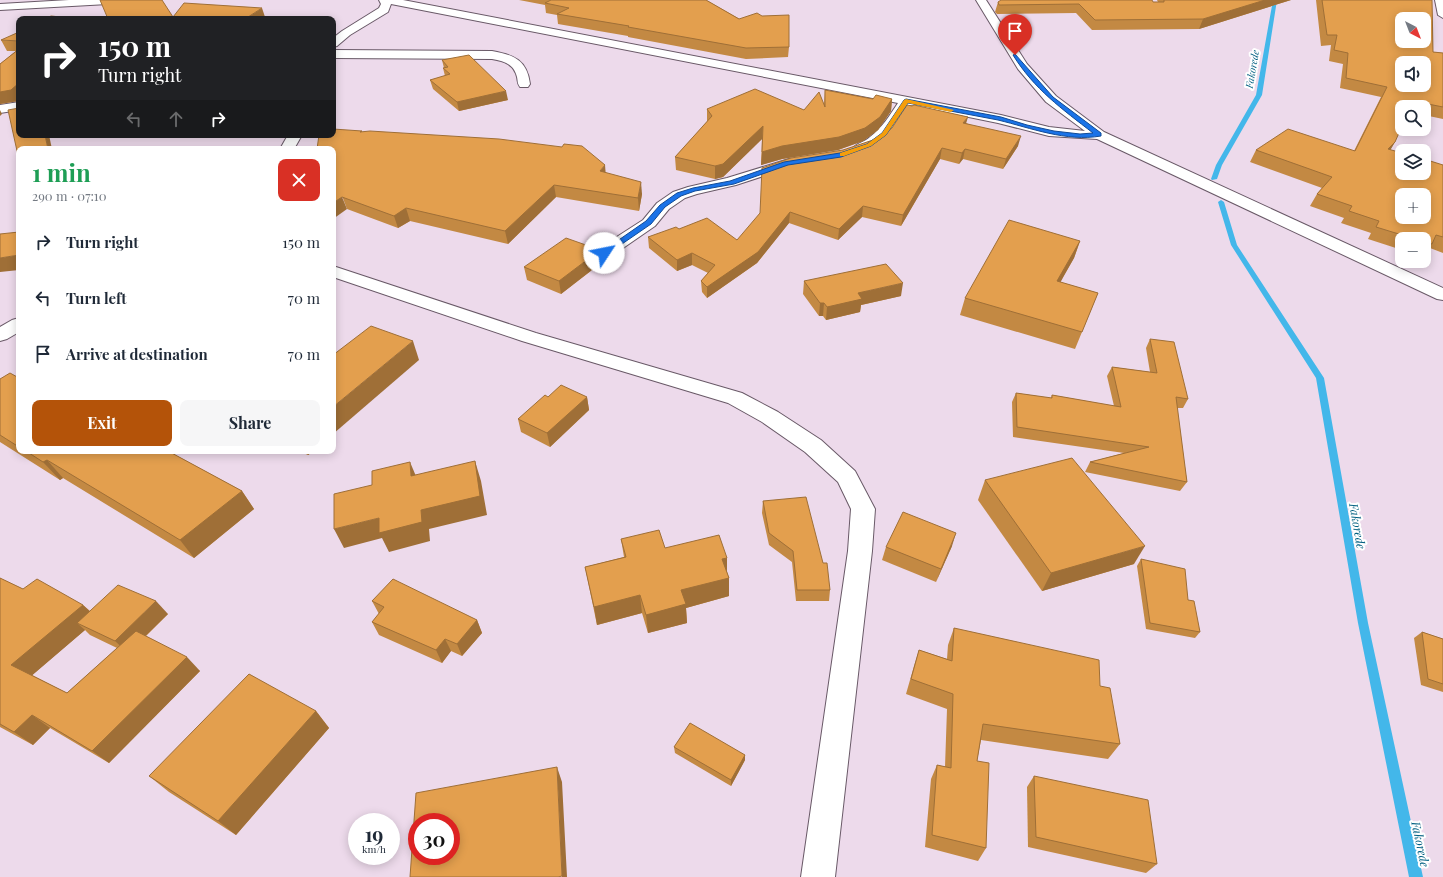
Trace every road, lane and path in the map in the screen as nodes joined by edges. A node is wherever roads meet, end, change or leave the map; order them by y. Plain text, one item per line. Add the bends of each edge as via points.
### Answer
1 (126, 0) edge
2 (385, 0) edge
3 (981, 0) edge
4 (1440, 0) edge
5 (422, 7) junction
6 (0, 8) edge
7 (1443, 15) edge
8 (376, 16) junction
9 (336, 41) edge
10 (336, 54) edge
11 (524, 84) dead end
12 (906, 101) junction
13 (16, 106) edge
14 (0, 109) edge
15 (1050, 113) junction
16 (1001, 119) junction
17 (1099, 135) junction
18 (848, 152) edge
19 (802, 161) edge
20 (604, 253) dead end
21 (336, 272) edge
22 (1443, 295) edge
23 (16, 326) edge
24 (0, 335) edge
25 (818, 877) edge

1 - 6 street
2 - 5 street
2 - 8 street via 384,10
3 - 15 street via 1022,66 1051,99
4 - 7 street
5 - 8 street
5 - 12 street
8 - 9 street
10 - 11 street via 506,57 524,72
12 - 16 street
12 - 18 street via 884,134 869,145
13 - 14 street
15 - 16 street
15 - 17 street
16 - 17 street via 1025,127 1054,132 1080,136
17 - 22 street
19 - 20 street via 787,163 731,182 679,195 663,206 649,223
21 - 25 street via 529,337 735,398 770,416 813,446 847,477 863,508 860,551
23 - 24 street

